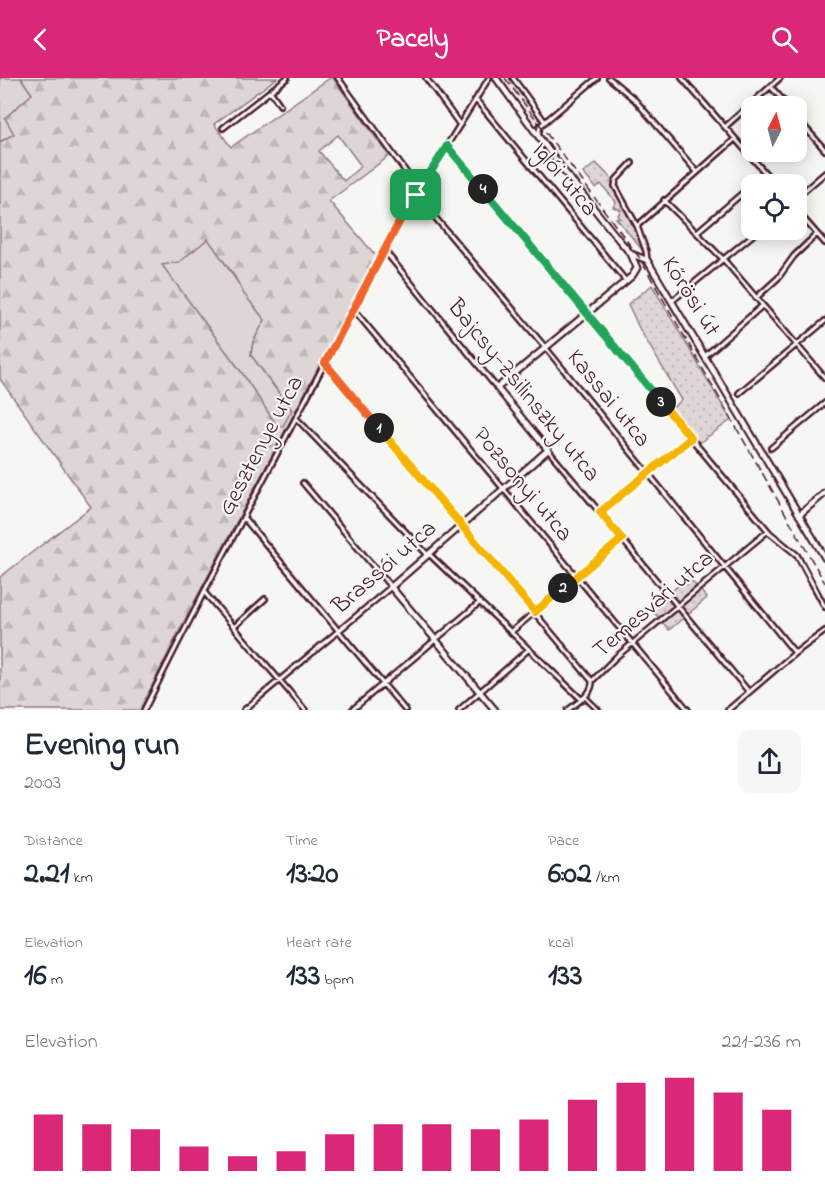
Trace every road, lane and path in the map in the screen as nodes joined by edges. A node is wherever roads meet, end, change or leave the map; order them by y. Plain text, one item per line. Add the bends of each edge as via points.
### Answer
1 (287, 78) edge
2 (338, 78) edge
3 (426, 78) edge
4 (489, 78) edge
5 (496, 78) edge
6 (513, 78) edge
7 (597, 78) edge
8 (609, 78) edge
9 (780, 78) edge
10 (684, 79) edge
11 (771, 87) junction
12 (270, 91) junction
13 (779, 96) edge
14 (476, 100) junction
15 (280, 105) dead end
16 (456, 118) junction
17 (464, 119) junction
18 (545, 122) junction
19 (460, 125) junction
20 (530, 125) junction
21 (540, 126) junction
22 (725, 127) junction
23 (223, 128) dead end
24 (807, 130) edge
25 (538, 136) junction
26 (735, 139) junction
27 (447, 146) junction
28 (825, 150) edge
29 (632, 163) dead end
30 (697, 172) junction
31 (765, 173) edge
32 (825, 173) edge
33 (807, 189) edge
34 (419, 190) junction
35 (741, 194) edge
36 (416, 195) junction
37 (664, 200) junction
38 (807, 222) edge
39 (637, 226) junction
40 (697, 232) junction
41 (818, 234) junction
42 (747, 240) edge
43 (825, 243) edge
44 (384, 250) junction
45 (632, 254) junction
46 (645, 259) junction
47 (724, 260) junction
48 (636, 268) junction
49 (626, 281) junction
50 (756, 298) junction
51 (672, 301) junction
52 (763, 306) junction
53 (354, 310) junction
54 (586, 313) junction
55 (825, 321) edge
56 (796, 345) junction
57 (545, 347) junction
58 (705, 356) junction
59 (325, 363) junction
60 (825, 378) edge
61 (497, 388) junction
62 (739, 393) dead end
63 (825, 403) edge
64 (296, 418) junction
65 (691, 438) junction
66 (771, 448) dead end
67 (548, 450) junction
68 (648, 473) junction
69 (303, 483) dead end
70 (504, 489) junction
71 (825, 493) edge
72 (600, 512) junction
73 (799, 515) junction
74 (243, 517) junction
75 (461, 526) junction
76 (768, 531) junction
77 (622, 539) junction
78 (428, 555) junction
79 (825, 558) edge
80 (724, 566) junction
81 (577, 577) junction
82 (391, 587) junction
83 (204, 592) junction
84 (264, 599) dead end
85 (479, 603) junction
86 (677, 606) junction
87 (825, 607) edge
88 (535, 612) junction
89 (234, 627) junction
90 (825, 631) edge
91 (339, 632) junction
92 (511, 632) junction
93 (436, 640) junction
94 (632, 643) junction
95 (529, 649) junction
96 (795, 653) junction
97 (280, 681) junction
98 (592, 681) junction
99 (383, 684) junction
100 (480, 692) junction
101 (749, 692) junction
102 (583, 698) junction
103 (734, 705) junction
104 (144, 710) edge
105 (244, 710) edge
106 (305, 710) edge
107 (352, 710) edge
108 (405, 710) edge
109 (459, 710) edge
110 (495, 710) edge
111 (568, 710) edge
112 (598, 710) edge
113 (688, 710) edge
114 (728, 710) edge
115 (737, 710) edge

1 - 12 street
2 - 34 street
3 - 16 street
4 - 14 street, Gesztenye utca
5 - 20 street, Kőrösi út
6 - 18 street
7 - 18 street
8 - 30 street via 635,100
9 - 11 street
10 - 22 street
11 - 13 street
11 - 22 street
12 - 15 street
12 - 23 street
14 - 17 street, Gesztenye utca
14 - 49 street, Iglói utca
16 - 17 street
16 - 19 street
17 - 19 street, Gesztenye utca
18 - 21 street
19 - 27 street, Gesztenye utca
20 - 21 street
20 - 25 street, Kőrösi út
21 - 25 street
22 - 26 street
24 - 28 street
25 - 45 street, Kőrösi út
26 - 30 street
26 - 31 street
27 - 34 street, Gesztenye utca
27 - 54 street
29 - 39 street via 615,186
30 - 37 street
32 - 33 street
34 - 36 street, Gesztenye utca
35 - 40 street
36 - 44 street, Gesztenye utca
36 - 57 street, Kassai utca
37 - 39 street
37 - 40 street
38 - 41 street
39 - 46 street
40 - 47 street
41 - 43 street
41 - 50 street
42 - 47 street
44 - 53 street, Gesztenye utca
44 - 61 street, Bajcsy-Zsilinszky utca
45 - 46 street, Kőrösi út
45 - 48 street
46 - 48 street
46 - 51 street, Kőrösi út
47 - 50 street
47 - 51 street
48 - 49 street
49 - 54 street
50 - 52 street
51 - 58 street, Kőrösi út
52 - 56 street
52 - 58 street
53 - 59 street, Gesztenye utca
53 - 70 street, Pozsonyi utca
54 - 57 street
54 - 65 street
55 - 56 street
56 - 60 street
56 - 62 street
57 - 61 street
57 - 68 street, Kassai utca
58 - 73 street, Kőrösi út
59 - 64 street, Gesztenye utca
59 - 75 street
61 - 67 street, Bajcsy-Zsilinszky utca
63 - 66 street
64 - 74 street, Gesztenye utca
64 - 78 street
65 - 68 street
65 - 76 street
67 - 70 street, Brassói utca
67 - 72 street, Bajcsy-Zsilinszky utca
68 - 72 street
68 - 80 street, Kassai utca
69 - 82 street
70 - 75 street, Brassói utca
70 - 81 street, Pozsonyi utca
71 - 73 street
72 - 77 street, Bajcsy-Zsilinszky utca
73 - 79 street, Kőrösi út
74 - 83 street, Gesztenye utca
74 - 91 street
75 - 78 street, Brassói utca
75 - 88 street
76 - 80 street, Temesvári utca
76 - 87 street via 797,555
77 - 81 street
77 - 86 street, Bajcsy-Zsilinszky utca
78 - 82 street, Brassói utca
78 - 85 street
80 - 86 street, Temesvári utca
80 - 96 street, Kassai utca
81 - 88 street
81 - 94 street, Pozsonyi utca
82 - 91 street, Brassói utca
82 - 93 street
83 - 89 street
83 - 104 street, Gesztenye utca
84 - 89 street
85 - 92 street
85 - 93 street
86 - 94 street, Temesvári utca
86 - 101 street, Bajcsy-Zsilinszky utca
88 - 92 street
88 - 98 street
89 - 97 street
90 - 96 street
91 - 97 street, Brassói utca
91 - 99 street
92 - 95 street
93 - 99 street
93 - 100 street
94 - 98 street, Temesvári utca
94 - 113 street, Pozsonyi utca
95 - 100 street
95 - 102 street
96 - 101 street
97 - 105 street, Brassói utca
97 - 106 street
98 - 102 street, Temesvári utca
99 - 107 street
99 - 108 street
100 - 109 street
100 - 110 street
101 - 103 street
102 - 111 street, Temesvári utca
102 - 112 street
103 - 114 street
103 - 115 street

